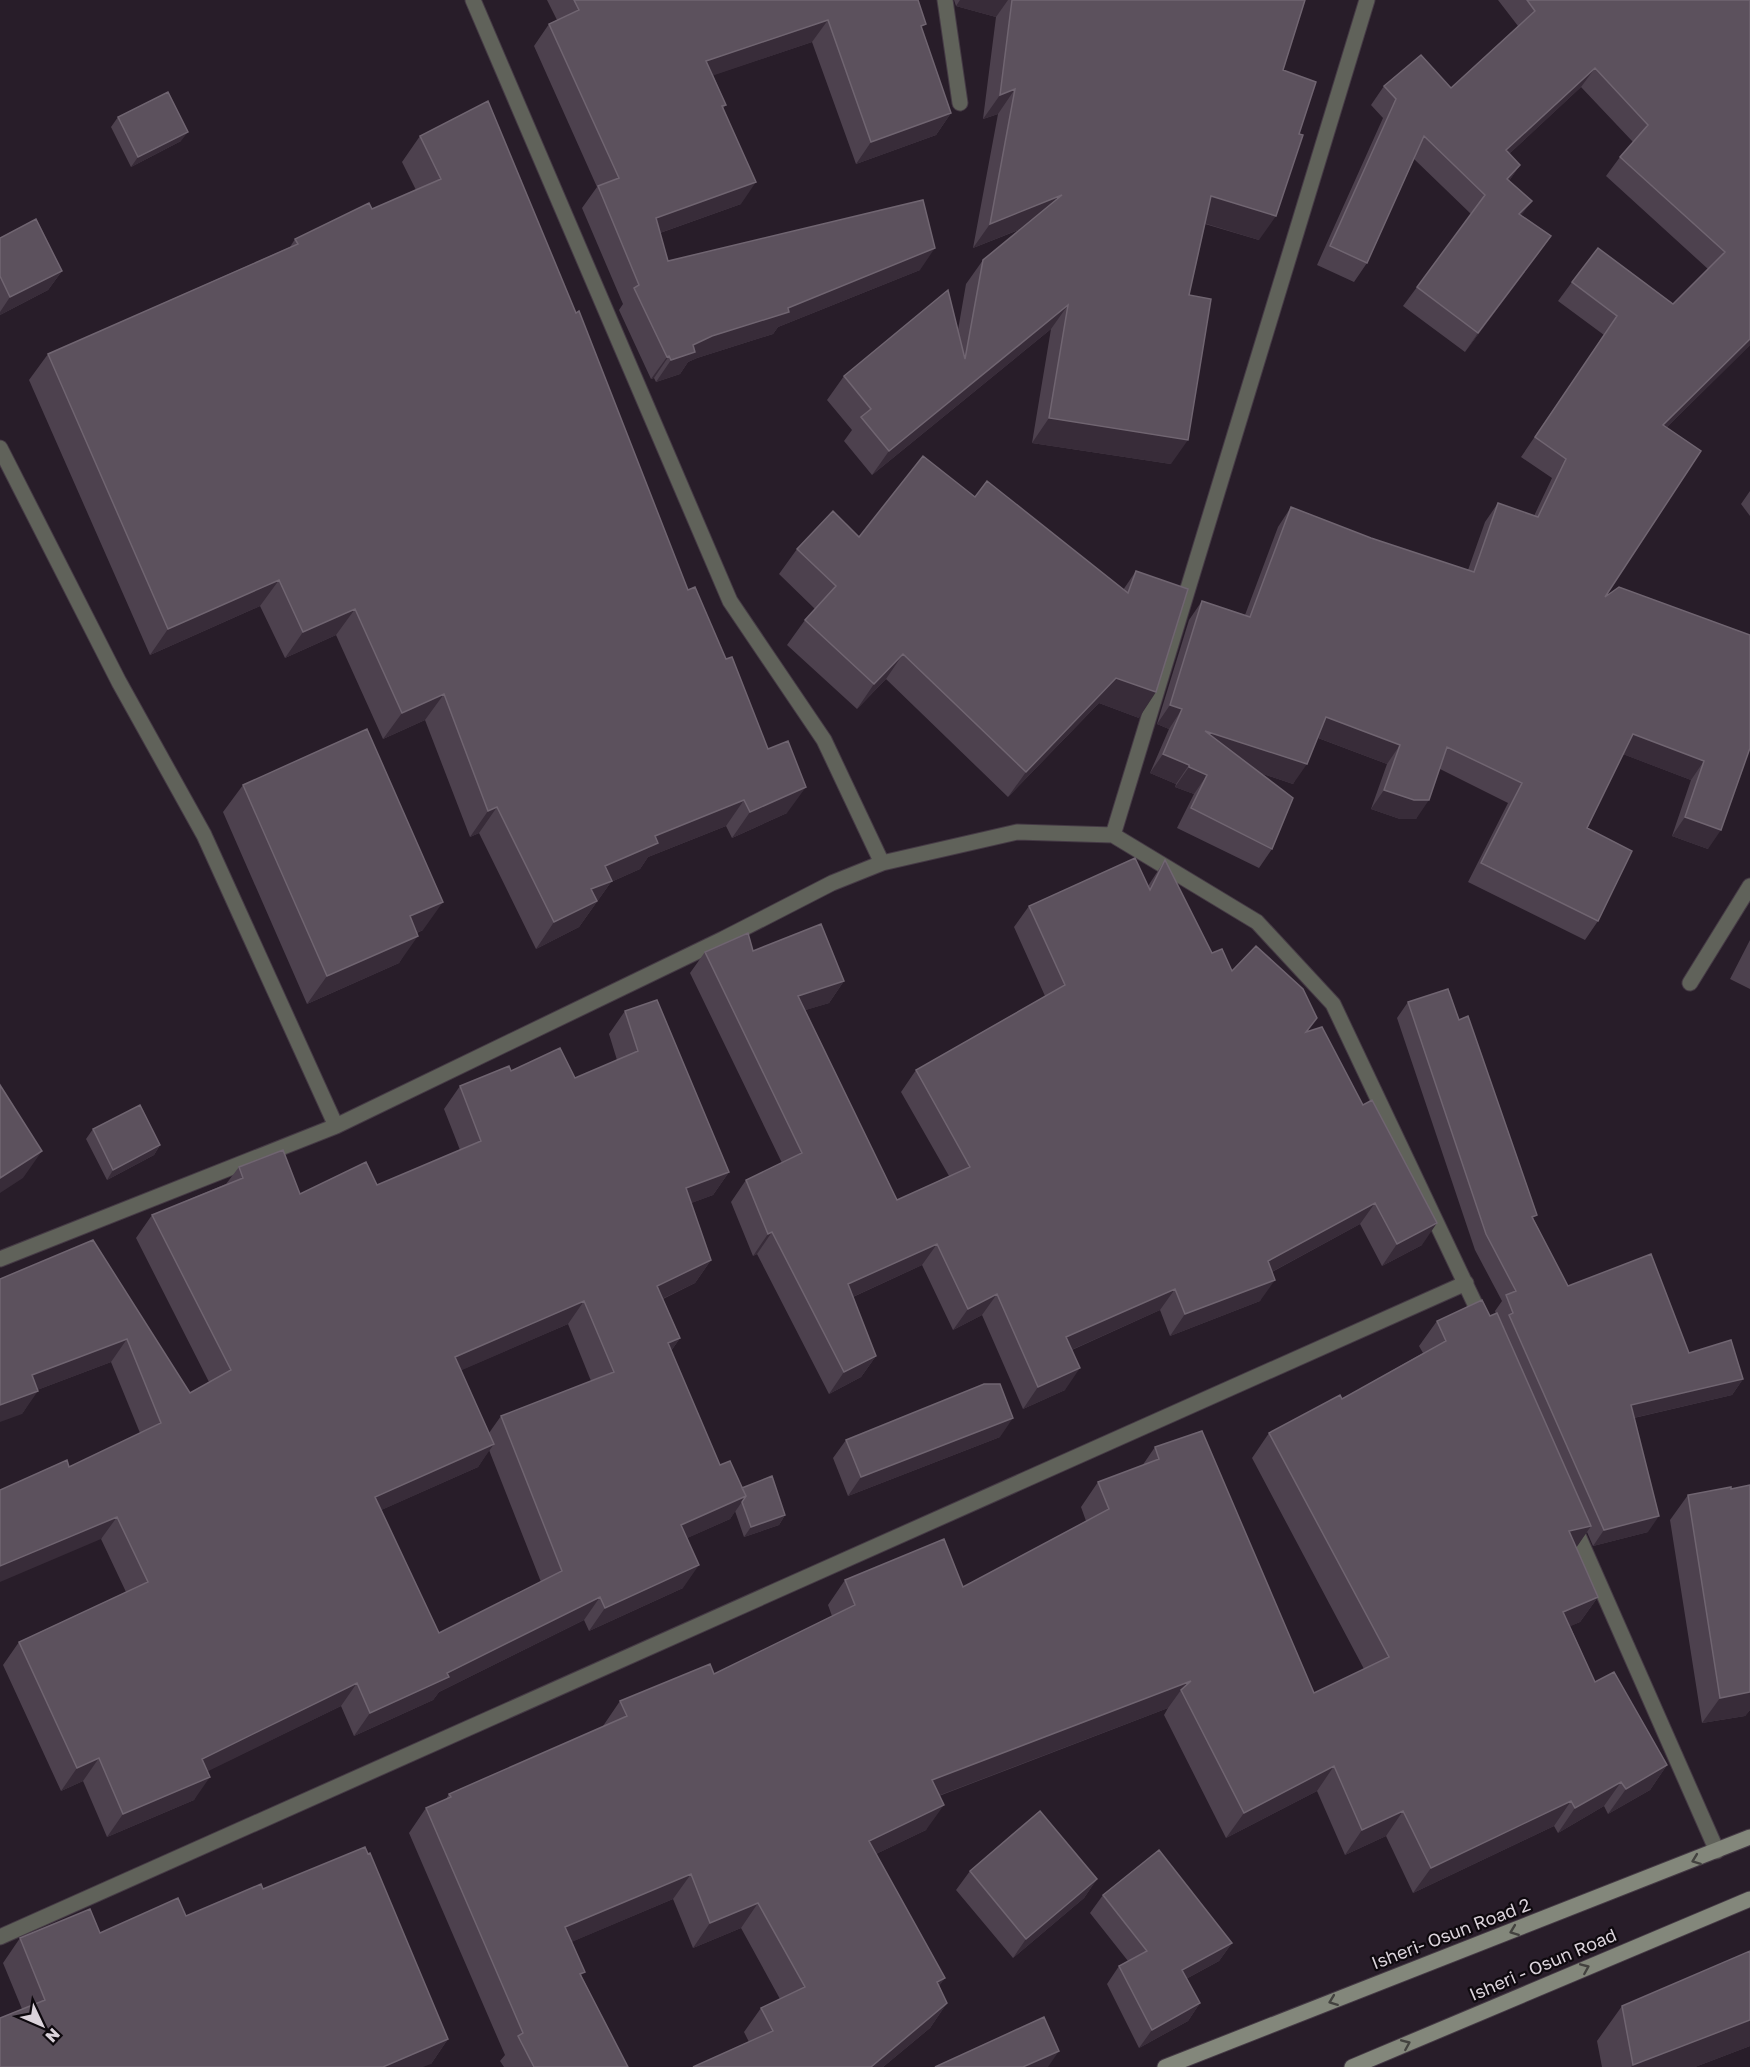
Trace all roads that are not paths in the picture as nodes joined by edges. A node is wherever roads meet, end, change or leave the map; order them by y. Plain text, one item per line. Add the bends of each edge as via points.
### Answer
1 (473, 0) edge
2 (945, 0) edge
3 (1367, 0) edge
4 (960, 103) dead end
5 (0, 448) edge
6 (1113, 835) junction
7 (882, 864) junction
8 (1750, 886) edge
9 (1690, 983) dead end
10 (336, 1126) junction
11 (0, 1259) edge
12 (1466, 1283) junction
13 (1491, 1338) edge
14 (1568, 1513) edge
15 (1750, 1837) edge
16 (1717, 1851) junction
17 (1750, 1899) edge
18 (0, 1937) edge
19 (1165, 2067) edge
20 (1352, 2067) edge

1 - 7 street via 730,601 825,740
2 - 4 street
3 - 6 street
5 - 10 street via 119,682 204,835
6 - 7 street via 1017,832
6 - 12 street via 1257,922 1333,1004
7 - 10 street via 832,883
8 - 9 street
10 - 11 street
12 - 13 street
12 - 18 street
14 - 16 street
15 - 16 main road, Isheri- Osun Road 2
16 -> 19 main road, Isheri- Osun Road 2
20 -> 17 main road, Isheri - Osun Road

